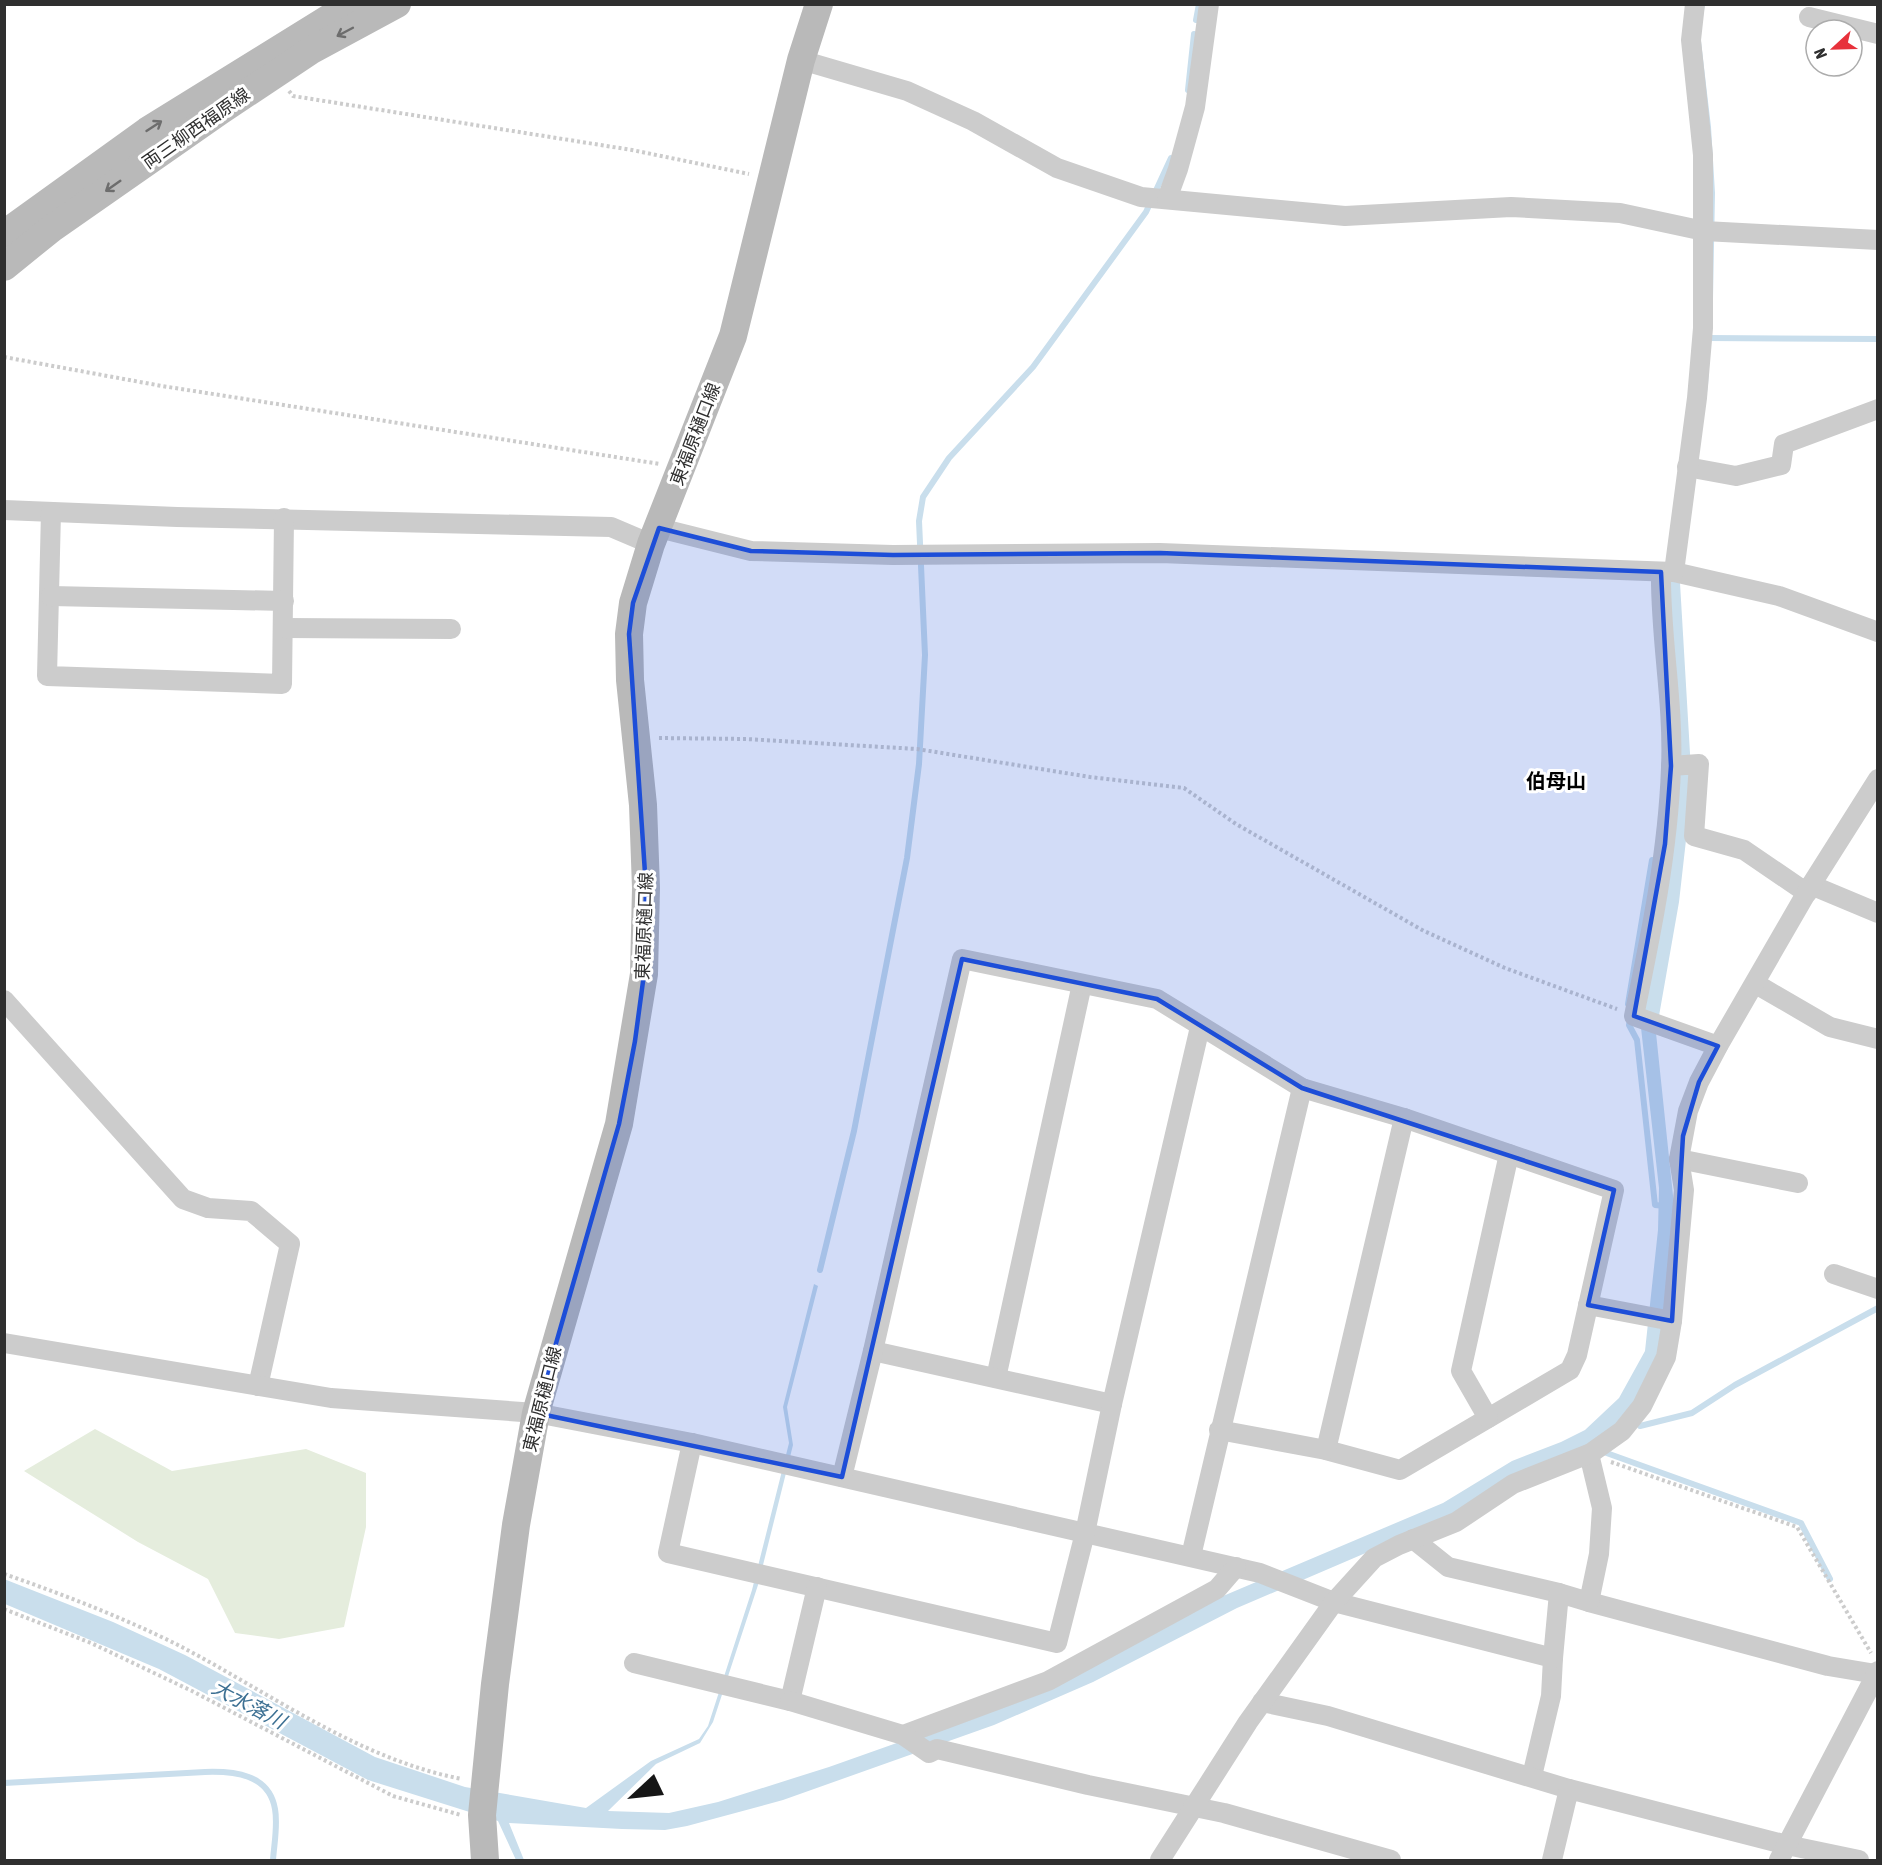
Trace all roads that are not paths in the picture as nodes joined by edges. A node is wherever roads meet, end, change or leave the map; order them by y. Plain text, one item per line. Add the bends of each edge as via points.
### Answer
1 (352, 4) edge
2 (397, 4) edge
3 (819, 4) edge
4 (1209, 4) edge
5 (1695, 4) edge
6 (1809, 17) dead end
7 (1878, 34) edge
8 (801, 60) junction
9 (1167, 199) junction
10 (1704, 231) junction
11 (4, 234) edge
12 (1878, 240) edge
13 (4, 267) edge
14 (1878, 409) edge
15 (1687, 467) junction
16 (4, 510) edge
17 (51, 513) junction
18 (284, 518) junction
19 (655, 536) junction
20 (1668, 572) junction
21 (51, 596) junction
22 (284, 601) junction
23 (284, 628) junction
24 (451, 629) dead end
25 (1878, 632) edge
26 (1681, 766) junction
27 (1878, 779) edge
28 (1809, 889) junction
29 (1878, 913) edge
30 (1082, 984) junction
31 (1756, 984) junction
32 (4, 1000) edge
33 (1200, 1027) junction
34 (1878, 1040) edge
35 (1718, 1046) junction
36 (1302, 1088) junction
37 (1404, 1118) junction
38 (1509, 1154) junction
39 (1679, 1159) junction
40 (1798, 1183) dead end
41 (1834, 1274) dead end
42 (1878, 1289) edge
43 (1588, 1305) junction
44 (1672, 1321) junction
45 (4, 1343) edge
46 (873, 1351) junction
47 (996, 1378) junction
48 (258, 1386) junction
49 (1112, 1404) junction
50 (536, 1413) junction
51 (1488, 1418) junction
52 (1219, 1430) junction
53 (692, 1443) junction
54 (1326, 1450) junction
55 (1590, 1453) junction
56 (842, 1477) junction
57 (1085, 1533) junction
58 (1413, 1539) junction
59 (1191, 1556) junction
60 (1236, 1567) junction
61 (817, 1587) junction
62 (1559, 1593) junction
63 (1334, 1602) junction
64 (1590, 1602) junction
65 (1553, 1658) junction
66 (634, 1663) dead end
67 (1875, 1666) edge
68 (790, 1701) junction
69 (1262, 1702) junction
70 (913, 1741) junction
71 (1532, 1776) junction
72 (1569, 1789) junction
73 (1191, 1808) junction
74 (1783, 1853) edge
75 (485, 1860) edge
76 (1160, 1860) edge
77 (1391, 1860) edge
78 (1552, 1860) edge
79 (1858, 1860) edge

11 -> 1 main road, 両三柳西福原線 via 147,131
2 -> 13 main road, 両三柳西福原線 via 310,51 51,229
3 - 8 main road, 東福原樋口線
4 - 9 street via 1195,107
5 - 10 street via 1691,40 1703,154
6 - 7 street
8 - 9 street via 907,91 973,121 1057,168 1141,197
8 - 19 main road, 東福原樋口線 via 733,336
9 - 10 street via 1345,216 1511,207 1587,211 1620,213
10 - 12 street
10 - 15 street via 1702,328
14 - 15 street via 1784,444 1781,465 1736,476
15 - 20 street
16 - 17 street
17 - 18 street
17 - 21 street
18 - 19 street via 611,527
18 - 22 street
19 - 20 street via 751,551 893,555 1160,553
19 - 50 main road, 東福原樋口線 via 633,603 629,634 644,805 646,888 644,974 635,1041 619,1124
20 - 25 street via 1779,596
20 - 26 street
21 - 22 street
21 - 23 street via 47,676 282,684
22 - 23 street
23 - 24 street
26 - 28 street via 1699,765 1694,836 1744,850
26 - 35 street via 1635,1016
27 - 28 street
28 - 29 street
28 - 31 street
30 - 33 street via 1157,999
30 - 46 street via 962,959
30 - 47 street
31 - 34 street via 1830,1027
31 - 35 street
32 - 48 street via 183,1198 208,1208 251,1211 290,1244
33 - 36 street
33 - 49 street
35 - 39 street via 1688,1111
36 - 37 street
36 - 52 street
37 - 38 street
37 - 54 street
38 - 43 street via 1614,1190
38 - 51 street via 1461,1371
39 - 40 street
39 - 44 street via 1684,1190
41 - 42 street
43 - 44 street
43 - 51 street via 1570,1370
44 - 55 street via 1666,1358 1652,1390 1622,1431
45 - 48 street
46 - 47 street
46 - 56 street
47 - 49 street
48 - 50 street via 331,1398
49 - 57 street
50 - 53 street
50 - 75 main road, 東福原樋口線 via 516,1525 483,1802
51 - 54 street via 1400,1470
52 - 54 street
52 - 59 street
53 - 56 street
53 - 61 street via 668,1553
55 - 58 street via 1513,1484 1456,1522
55 - 64 street via 1602,1508
56 - 57 street
57 - 59 street
57 - 61 street via 1057,1643
58 - 62 street via 1448,1567
58 - 63 street via 1374,1558
59 - 60 street
60 - 63 street
60 - 70 street via 1217,1589 1048,1681
61 - 68 street
62 - 64 street
62 - 65 street
63 - 65 street
63 - 69 street
64 - 67 street via 1827,1666
65 - 71 street via 1551,1696
66 - 68 street
67 - 74 street
68 - 70 street
69 - 71 street via 1328,1716
69 - 73 street
70 - 73 street via 929,1753 937,1749
71 - 72 street
72 - 74 street
72 - 78 street
73 - 76 street
73 - 77 street via 1224,1813
74 - 79 street

